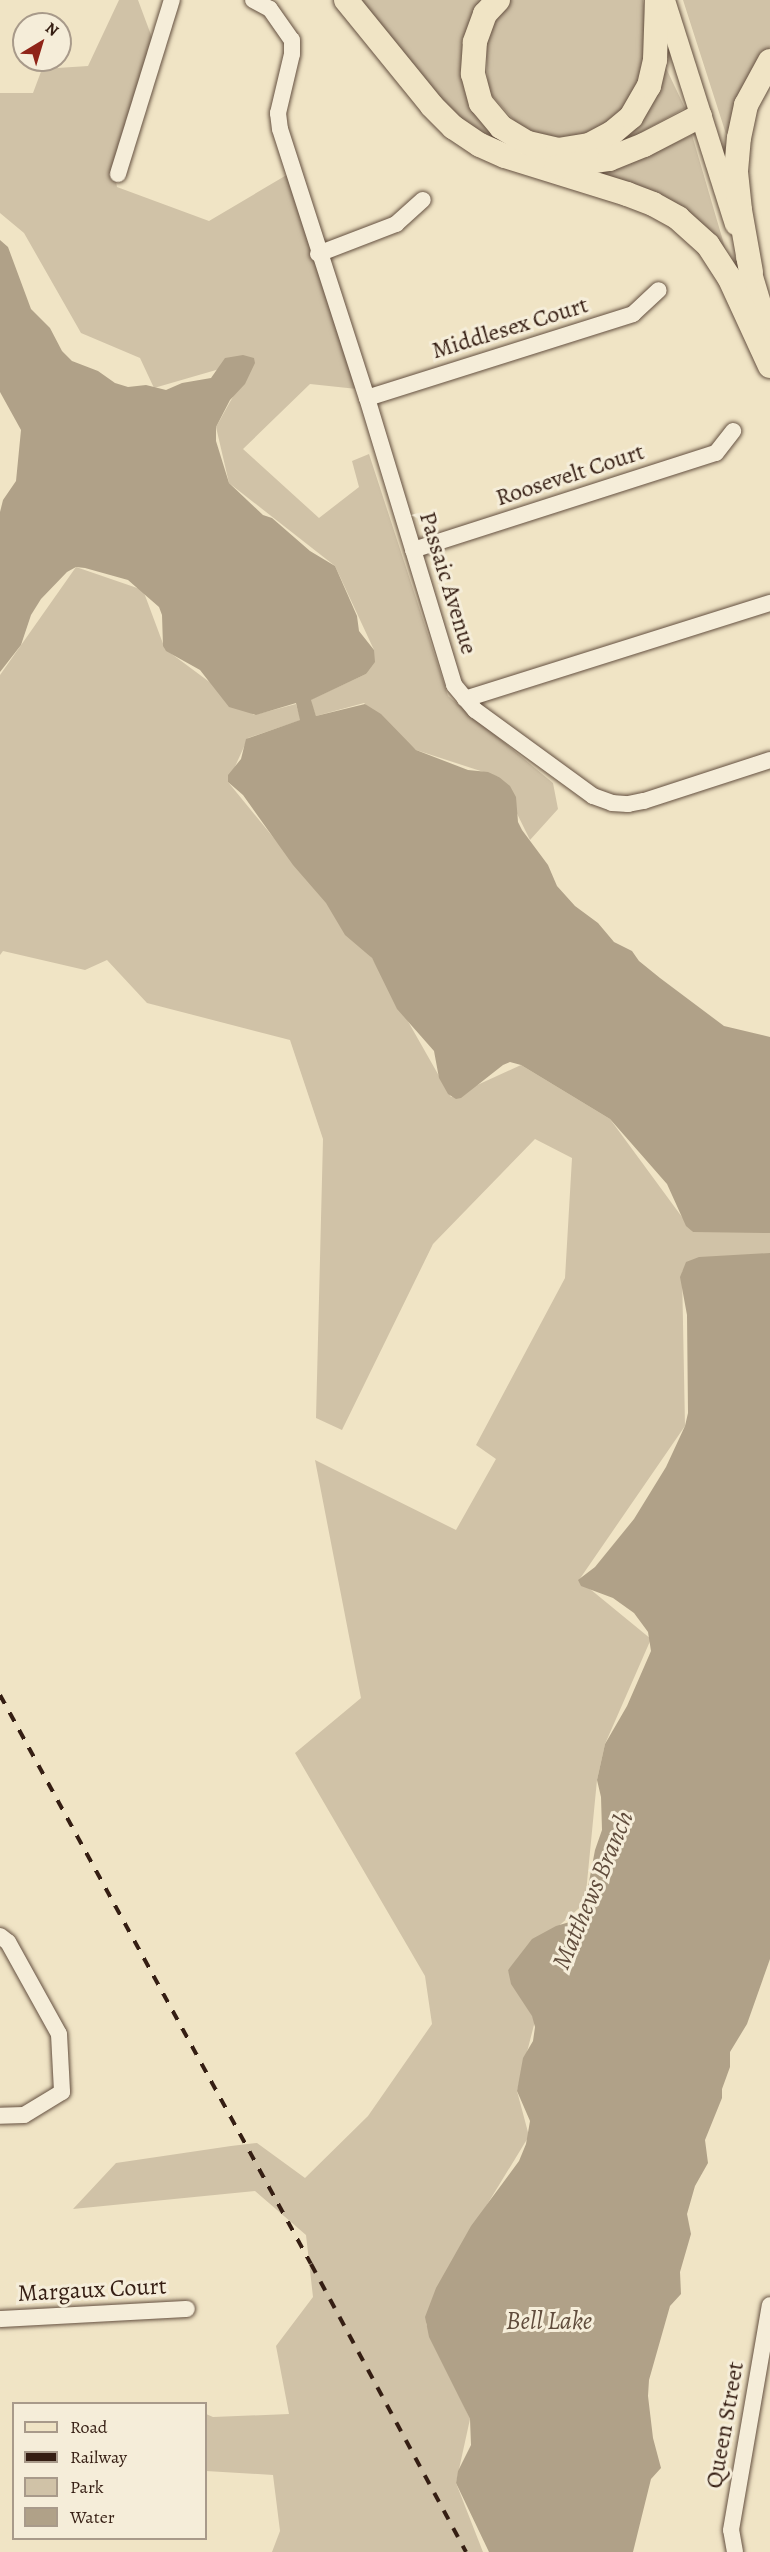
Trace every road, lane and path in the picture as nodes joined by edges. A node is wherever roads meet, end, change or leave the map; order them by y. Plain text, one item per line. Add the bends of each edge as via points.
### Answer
1 (172, 0) edge
2 (346, 0) edge
3 (498, 0) edge
4 (657, 0) edge
5 (664, 0) edge
6 (258, 3) edge
7 (770, 61) edge
8 (700, 116) junction
9 (544, 168) junction
10 (118, 174) dead end
11 (423, 200) dead end
12 (318, 254) junction
13 (751, 272) junction
14 (659, 290) dead end
15 (770, 336) edge
16 (770, 366) edge
17 (367, 398) junction
18 (733, 431) dead end
19 (413, 550) junction
20 (770, 603) edge
21 (465, 699) junction
22 (770, 760) edge
23 (0, 1936) edge
24 (0, 2116) edge
25 (770, 2305) edge
26 (187, 2309) dead end
27 (0, 2319) edge
28 (735, 2552) edge

1 - 10 street
2 - 9 highway via 453,127 480,145
3 - 4 highway via 485,14 474,42 473,74 481,103 501,127 528,143 558,150 589,145 631,117 649,86 655,60
5 - 8 main road
6 - 12 street, Passaic Avenue via 280,20 292,40 278,114 279,129
7 - 13 highway via 746,105 739,138 738,190
8 - 9 highway via 644,146 609,159
8 - 13 main road
9 - 16 highway via 627,194 678,218 708,245 729,277
11 - 12 street via 396,225
12 - 17 street, Passaic Avenue
13 - 15 main road
14 - 17 street, Middlesex Court via 633,314
17 - 19 street, Passaic Avenue
18 - 19 street, Roosevelt Court via 716,453
19 - 21 street, Passaic Avenue via 454,685
20 - 21 street
21 - 22 street, Passaic Avenue via 593,796 612,803 644,801
23 - 24 street via 8,1942 59,2034 62,2092 24,2115
25 - 28 street, Queen Street via 731,2530
26 - 27 street, Margaux Court

